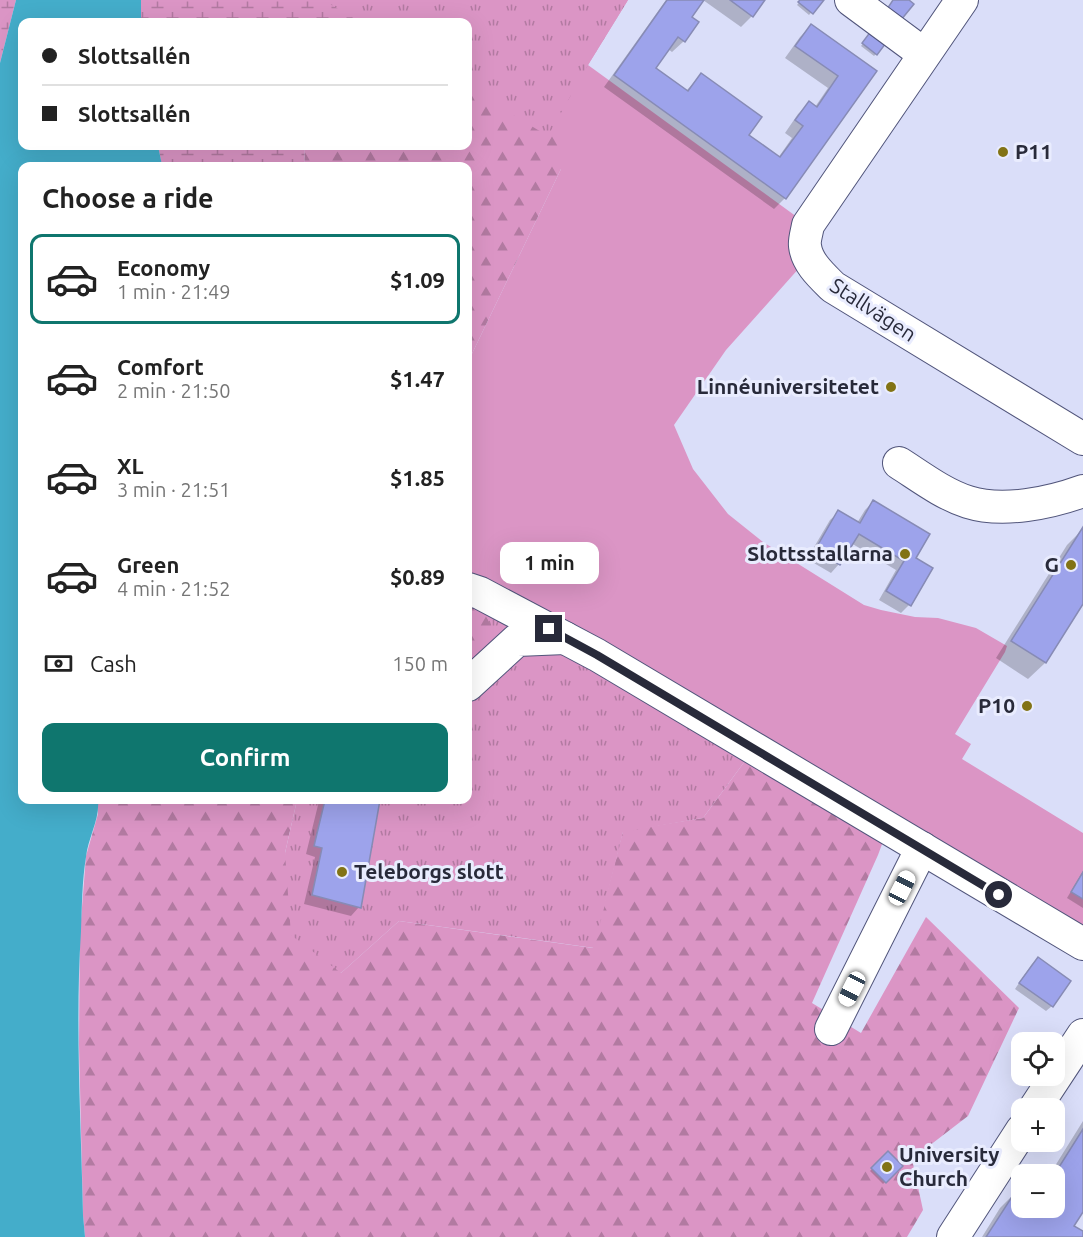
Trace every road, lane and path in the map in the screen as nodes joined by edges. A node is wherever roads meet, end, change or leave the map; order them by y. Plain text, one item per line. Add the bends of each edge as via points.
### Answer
1 (851, 0) edge
2 (962, 0) edge
3 (924, 54) junction
4 (1083, 439) edge
5 (899, 463) dead end
6 (1083, 491) edge
7 (472, 590) edge
8 (566, 638) junction
9 (472, 681) edge
10 (922, 848) junction
11 (1083, 944) edge
12 (831, 1029) dead end
13 (1083, 1035) edge
14 (1042, 1098) edge
15 (1011, 1147) edge
16 (953, 1237) edge

1 - 3 street
2 - 3 street, Stallvägen
3 - 4 street, Stallvägen via 808,225 805,246 809,257 817,272 833,287
5 - 6 street via 968,502 989,506 1026,506
7 - 8 street
8 - 9 street via 517,640
8 - 10 street
10 - 11 street
10 - 12 street
13 - 14 street
15 - 16 street

